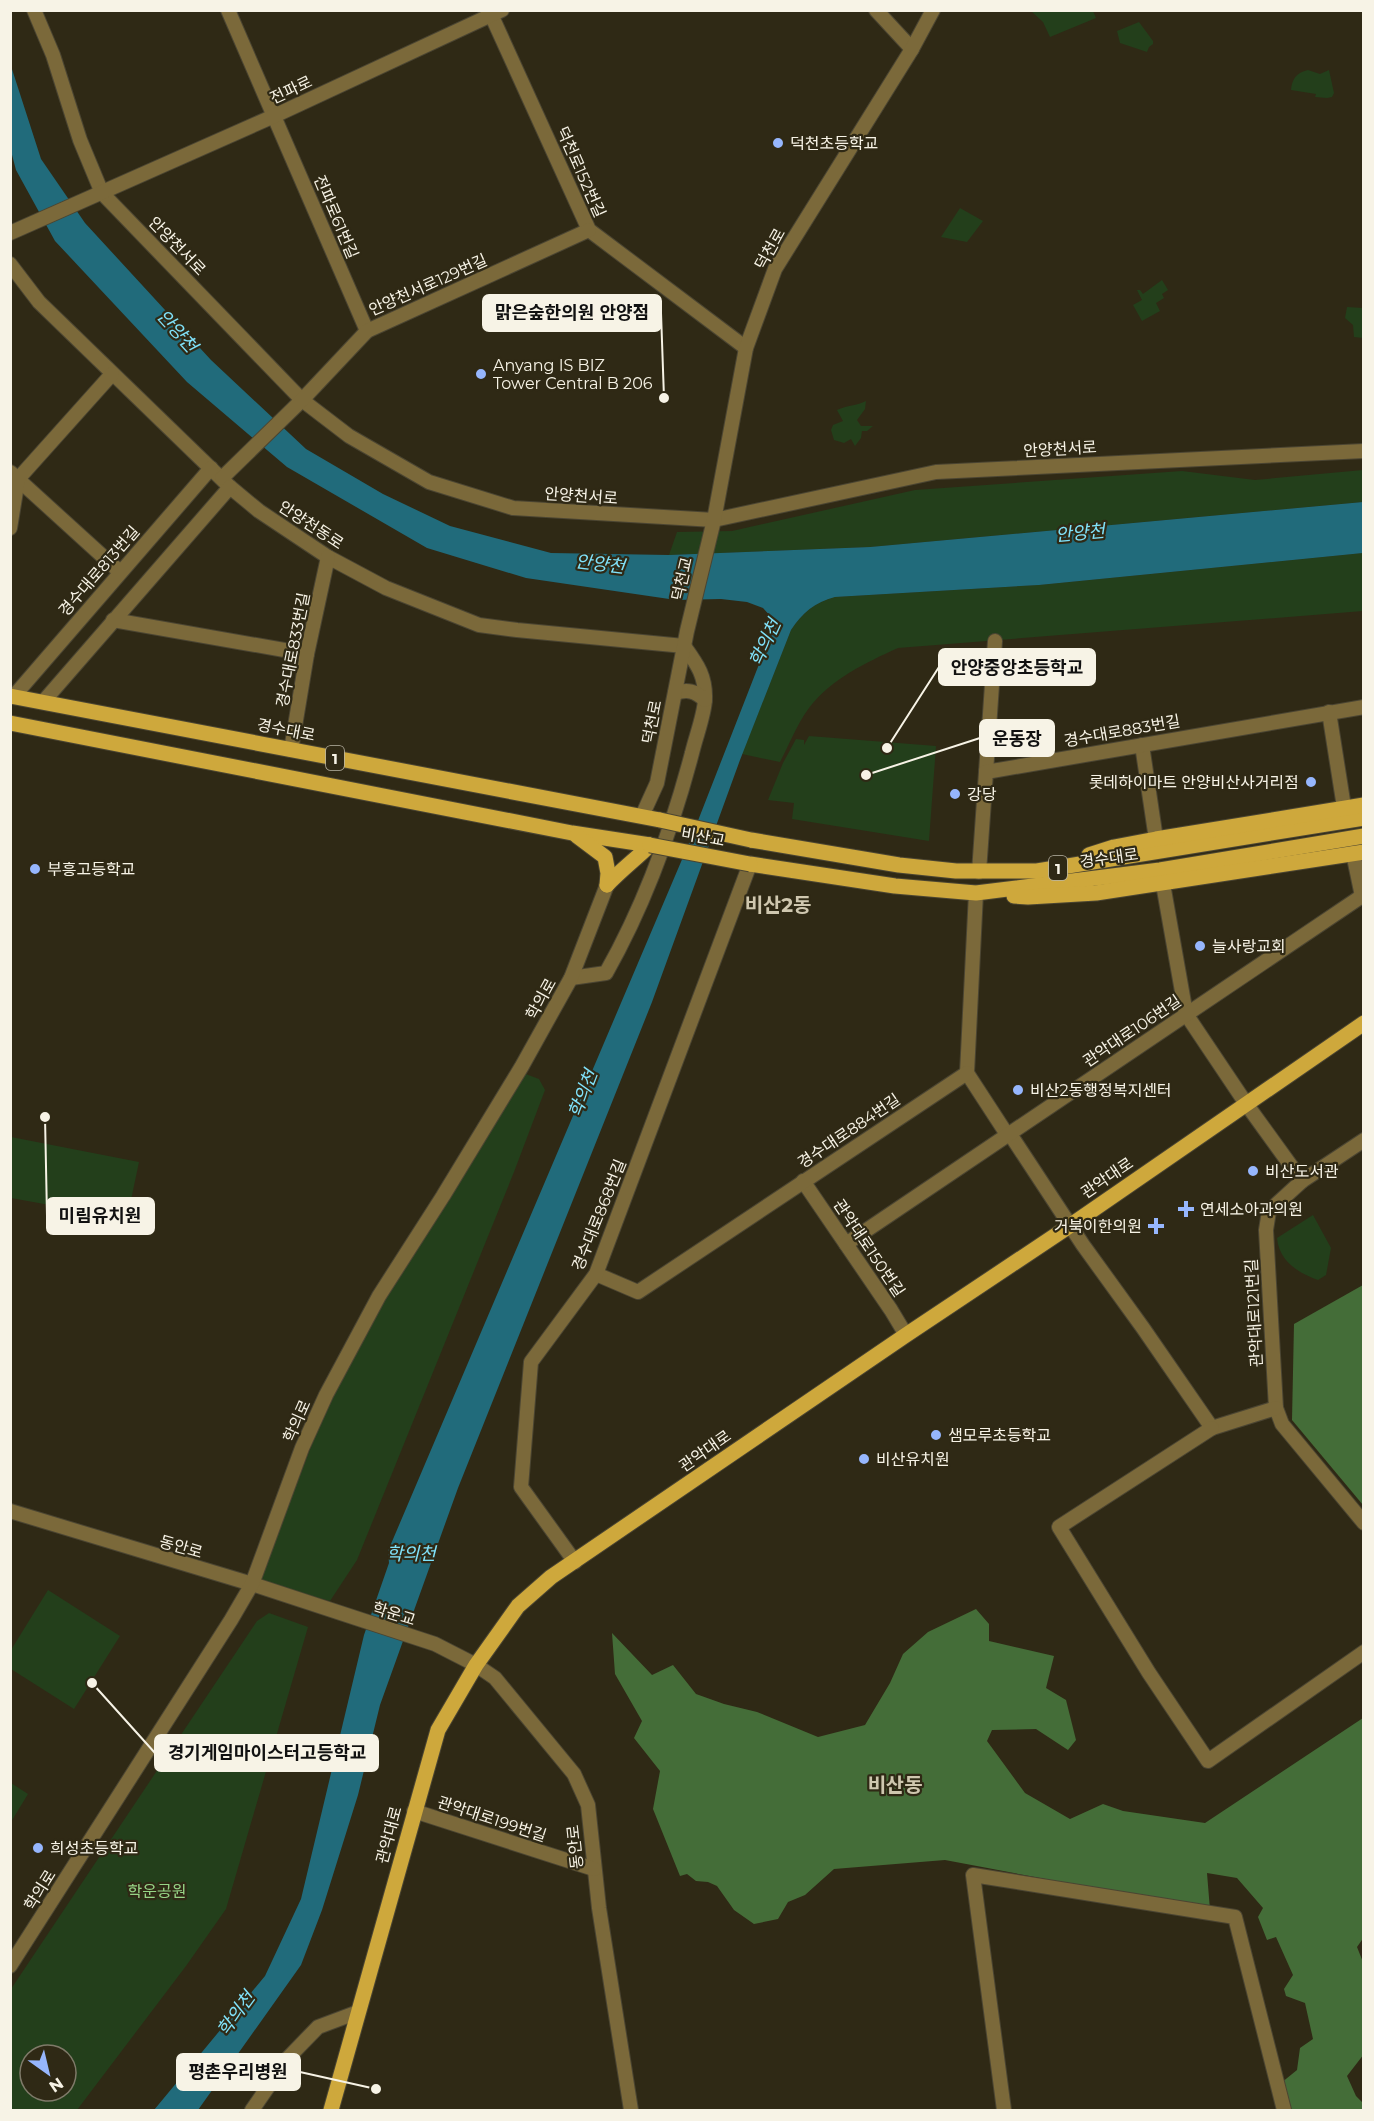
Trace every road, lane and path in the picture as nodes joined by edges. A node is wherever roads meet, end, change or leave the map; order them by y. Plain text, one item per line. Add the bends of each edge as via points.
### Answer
1 (34, 10) edge
2 (228, 10) edge
3 (876, 10) edge
4 (933, 10) edge
5 (495, 12) edge
6 (912, 49) junction
7 (274, 116) junction
8 (98, 195) junction
9 (589, 230) junction
10 (10, 233) edge
11 (10, 264) edge
12 (367, 331) junction
13 (746, 348) junction
14 (112, 374) junction
15 (302, 400) junction
16 (1364, 451) edge
17 (211, 468) junction
18 (14, 476) edge
19 (226, 483) junction
20 (12, 514) edge
21 (711, 527) junction
22 (10, 528) edge
23 (328, 557) junction
24 (120, 572) junction
25 (113, 620) junction
26 (687, 631) joint
27 (995, 641) dead end
28 (684, 646) junction
29 (307, 654) junction
30 (675, 693) junction
31 (12, 696) edge
32 (705, 700) junction
33 (43, 702) junction
34 (1364, 707) edge
35 (1329, 712) junction
36 (10, 723) edge
37 (1142, 745) junction
38 (291, 750) junction
39 (986, 772) junction
40 (1364, 804) edge
41 (1344, 807) junction
42 (642, 816) junction
43 (1364, 818) edge
44 (660, 820) joint
45 (572, 833) junction
46 (1364, 836) edge
47 (1156, 839) junction
48 (751, 840) joint
49 (650, 845) junction
50 (1358, 853) edge
51 (750, 864) junction
52 (1037, 871) junction
53 (979, 872) junction
54 (1163, 884) junction
55 (607, 885) junction
56 (976, 893) junction
57 (1363, 897) edge
58 (571, 978) junction
59 (1186, 1014) junction
60 (1364, 1023) edge
61 (967, 1073) junction
62 (1247, 1105) junction
63 (1009, 1135) junction
64 (1364, 1140) edge
65 (803, 1181) junction
66 (1302, 1181) junction
67 (1071, 1225) junction
68 (846, 1244) junction
69 (596, 1274) junction
70 (906, 1335) junction
71 (1276, 1408) junction
72 (1212, 1428) junction
73 (10, 1511) edge
74 (1364, 1523) edge
75 (576, 1562) junction
76 (252, 1584) junction
77 (342, 1615) joint
78 (435, 1644) joint
79 (1364, 1652) edge
80 (476, 1665) junction
81 (414, 1811) junction
82 (594, 1869) junction
83 (10, 1966) edge
84 (358, 2012) junction
85 (252, 2110) edge
86 (331, 2110) edge
87 (631, 2110) edge
88 (1004, 2110) edge
89 (1284, 2110) edge

1 - 8 street, 안양천서로
2 - 7 street, 전파로61번길
3 - 6 street
4 - 6 street, 덕천로
5 - 7 street, 전파로
5 - 9 street, 덕천로152번길
6 - 13 street, 덕천로 via 776,269
7 - 8 street, 전파로
7 - 12 street, 전파로61번길
8 - 10 street, 전파로
8 - 15 street, 안양천서로
9 - 12 street, 안양천서로129번길
9 - 13 street, 덕천로152번길
11 - 14 street, 안양천동로 via 39,302
12 - 15 street, 안양천서로129번길
13 - 21 street, 덕천로
14 - 17 street, 안양천동로
14 - 18 street
15 - 19 street, 안양천서로129번길
15 - 21 street, 안양천서로 via 349,436 429,482 513,508
16 - 21 street, 안양천서로 via 936,472
17 - 19 street, 안양천동로
17 - 24 street, 경수대로813번길
18 - 20 street
18 - 24 street
19 - 23 street, 안양천동로 via 259,511
19 - 25 street
20 - 22 street
21 - 26 street, 덕천교
23 - 28 street, 안양천동로 via 386,588 479,625
23 - 29 street, 경수대로833번길
24 - 31 street, 경수대로813번길
25 - 29 street
25 - 33 street
26 - 28 street, 덕천로
27 - 39 street
28 - 30 street, 덕천로
28 - 32 street via 702,672
29 - 38 street, 경수대로833번길
30 - 32 street via 695,692
30 - 42 street, 덕천로 via 657,783
31 - 33 main road, 경수대로 / 1
32 - 58 street via 680,797 628,933 606,973
33 - 38 main road, 경수대로 / 1
34 - 35 street, 경수대로883번길
35 - 37 street, 경수대로883번길
35 - 41 street
36 - 45 main road, 1
37 - 39 street, 경수대로883번길
37 - 47 street
38 - 42 main road, 경수대로 / 1
39 - 53 street
40 - 41 main road
41 - 47 main road
42 - 44 main road, 경수대로 / 1
43 - 52 main road, 경수대로 / 1
44 - 48 main road, 비산교 / 1, bridge
45 - 49 main road, 1
45 - 55 main road via 605,857
46 - 56 main road, 경수대로 / 1 via 1160,870
47 - 52 main road via 1114,847
48 - 53 main road, 경수대로 / 1 via 899,865
49 - 51 main road, 비산교 / 1, bridge
49 - 55 main road
50 - 54 main road
50 - 57 street
51 - 56 main road, 경수대로 / 1 via 895,886
51 - 69 street, 경수대로868번길
52 - 53 main road, 경수대로 / 1
54 - 56 main road via 1028,897
54 - 59 street
55 - 58 street, 학의로
56 - 61 street
57 - 59 street, 관악대로106번길
58 - 76 street, 학의로 via 522,1066 379,1296 340,1369 302,1448
59 - 62 street
59 - 63 street, 관악대로106번길
60 - 62 main road, 관악대로
61 - 63 street
61 - 65 street, 경수대로884번길
62 - 66 street
62 - 67 main road, 관악대로
63 - 67 street
63 - 68 street, 관악대로106번길
64 - 66 street, 관악대로121번길
65 - 68 street, 관악대로150번길
65 - 69 street, 경수대로884번길 via 638,1292
66 - 71 street, 관악대로121번길 via 1269,1211 1266,1230
67 - 70 main road, 관악대로
67 - 72 street
68 - 70 street, 관악대로150번길
69 - 75 street, 경수대로868번길 via 531,1362 521,1487
70 - 75 main road, 관악대로
71 - 72 street
71 - 74 street, 관악대로121번길 via 1282,1424
72 - 79 street via 1059,1527 1208,1761
73 - 76 street, 동안로
75 - 80 main road, 관악대로 via 551,1577 518,1606
76 - 77 street, 동안로
76 - 83 street, 학의로
77 - 78 street, 학운교
78 - 80 street, 동안로
80 - 81 main road, 관악대로 via 438,1730
80 - 82 street, 동안로 via 495,1678 574,1774 588,1805
81 - 82 street, 관악대로199번길
81 - 84 main road, 관악대로
82 - 87 street, 동안로
84 - 85 street via 318,2027 288,2058
84 - 86 main road, 관악대로
88 - 89 street via 973,1875 1234,1917

